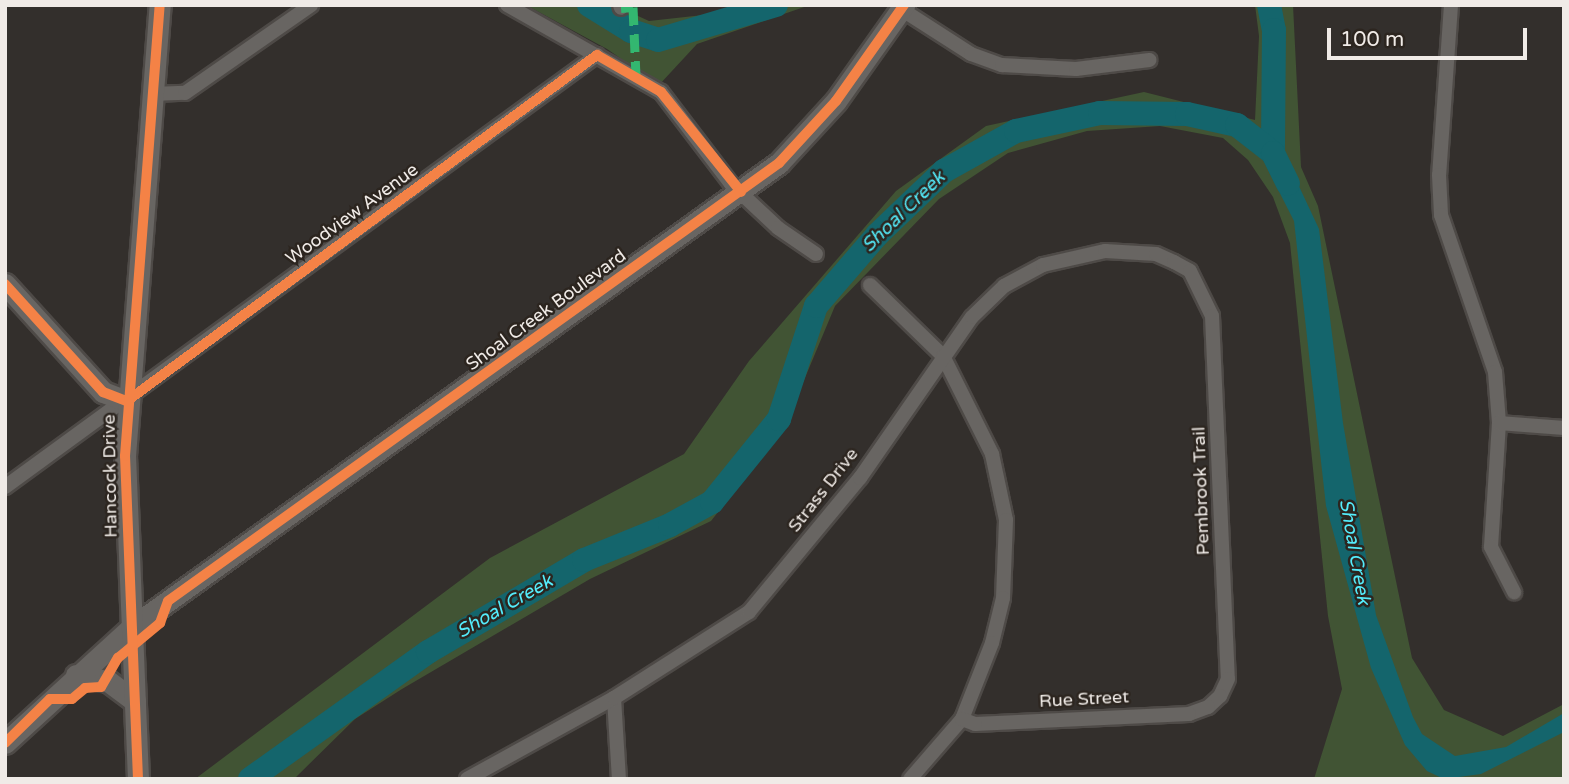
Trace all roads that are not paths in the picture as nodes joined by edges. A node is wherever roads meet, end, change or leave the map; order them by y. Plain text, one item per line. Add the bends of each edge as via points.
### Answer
1 (160, 5) edge
2 (311, 5) edge
3 (507, 5) edge
4 (1451, 5) edge
5 (902, 7) edge
6 (597, 55) junction
7 (1149, 60) dead end
8 (151, 94) junction
9 (741, 192) junction
10 (816, 254) dead end
11 (1190, 271) joint
12 (5, 284) edge
13 (870, 285) dead end
14 (943, 356) junction
15 (130, 363) junction
16 (93, 381) junction
17 (127, 401) junction
18 (1499, 423) junction
19 (1564, 428) edge
20 (5, 487) edge
21 (1514, 592) dead end
22 (133, 626) junction
23 (76, 675) junction
24 (614, 698) junction
25 (135, 701) junction
26 (1208, 708) joint
27 (962, 719) junction
28 (5, 743) edge
29 (138, 779) edge
30 (467, 779) edge
31 (619, 779) edge
32 (910, 779) edge

1 - 8 street, Hancock Drive
2 - 8 street via 185,93
3 - 6 street
4 - 18 street via 1438,176 1441,215 1495,372
5 - 7 street via 971,54 1002,65 1076,69
5 - 9 street, Shoal Creek Boulevard via 814,129
6 - 9 street via 661,92
6 - 17 street, Woodview Avenue
8 - 15 street, Hancock Drive
9 - 10 street via 778,228
9 - 22 street, Shoal Creek Boulevard
11 - 14 street, Strass Drive via 1156,254 1130,251 1105,251 1043,265 988,299
11 - 26 street, Pembrook Trail via 1212,316 1227,665 1224,688
12 - 16 street
13 - 14 street
14 - 24 street, Strass Drive via 860,478 749,612
14 - 27 street via 992,454 1006,520 1003,597 992,643
15 - 16 street via 114,378
15 - 17 street, Hancock Drive
16 - 17 street via 113,398
17 - 20 street, Woodview Avenue
17 - 22 street, Hancock Drive
18 - 19 street
18 - 21 street via 1491,547
22 - 23 street, Shoal Creek Boulevard
22 - 25 street, Hancock Drive
23 - 25 street via 108,681
23 - 28 street, Shoal Creek Boulevard
24 - 30 street, Strass Drive
24 - 31 street
25 - 29 street, Hancock Drive
26 - 27 street, Rue Street via 1189,714 975,724
27 - 32 street

